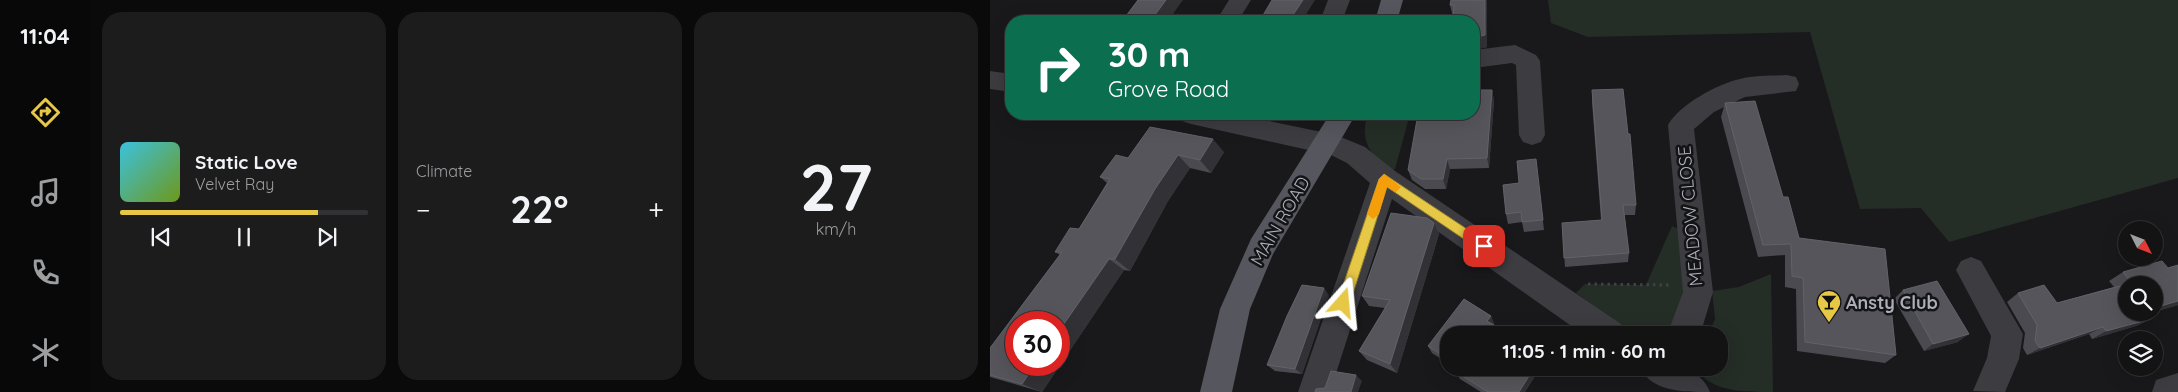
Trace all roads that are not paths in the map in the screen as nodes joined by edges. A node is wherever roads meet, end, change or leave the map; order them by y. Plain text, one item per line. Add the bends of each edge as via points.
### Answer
1 (1240, 0) edge
2 (1339, 0) edge
3 (1392, 0) edge
4 (1231, 15) edge
5 (1333, 15) edge
6 (1388, 15) edge
7 (1480, 58) edge
8 (990, 80) edge
9 (1005, 82) edge
10 (1787, 84) dead end
11 (1218, 120) edge
12 (1339, 120) edge
13 (1532, 135) dead end
14 (1326, 143) junction
15 (1384, 179) junction
16 (1970, 270) dead end
17 (1597, 326) edge
18 (1687, 326) edge
19 (1671, 376) edge
20 (2178, 388) edge
21 (1216, 392) edge
22 (1314, 392) edge
23 (1694, 392) edge
24 (1989, 392) edge
25 (2168, 392) edge

1 - 4 street
2 - 5 street
3 - 6 main road
7 - 13 street via 1515,54 1528,60
8 - 9 street
10 - 18 street, MEADOW CLOSE via 1741,88 1705,105 1681,124 1698,292
11 - 14 street
12 - 14 main road, MAIN ROAD
14 - 15 street via 1356,155
14 - 21 main road, MAIN ROAD via 1261,248 1235,309
15 - 17 street
15 - 22 street
16 - 24 street via 2008,334 2003,359
19 - 23 street
20 - 25 street

